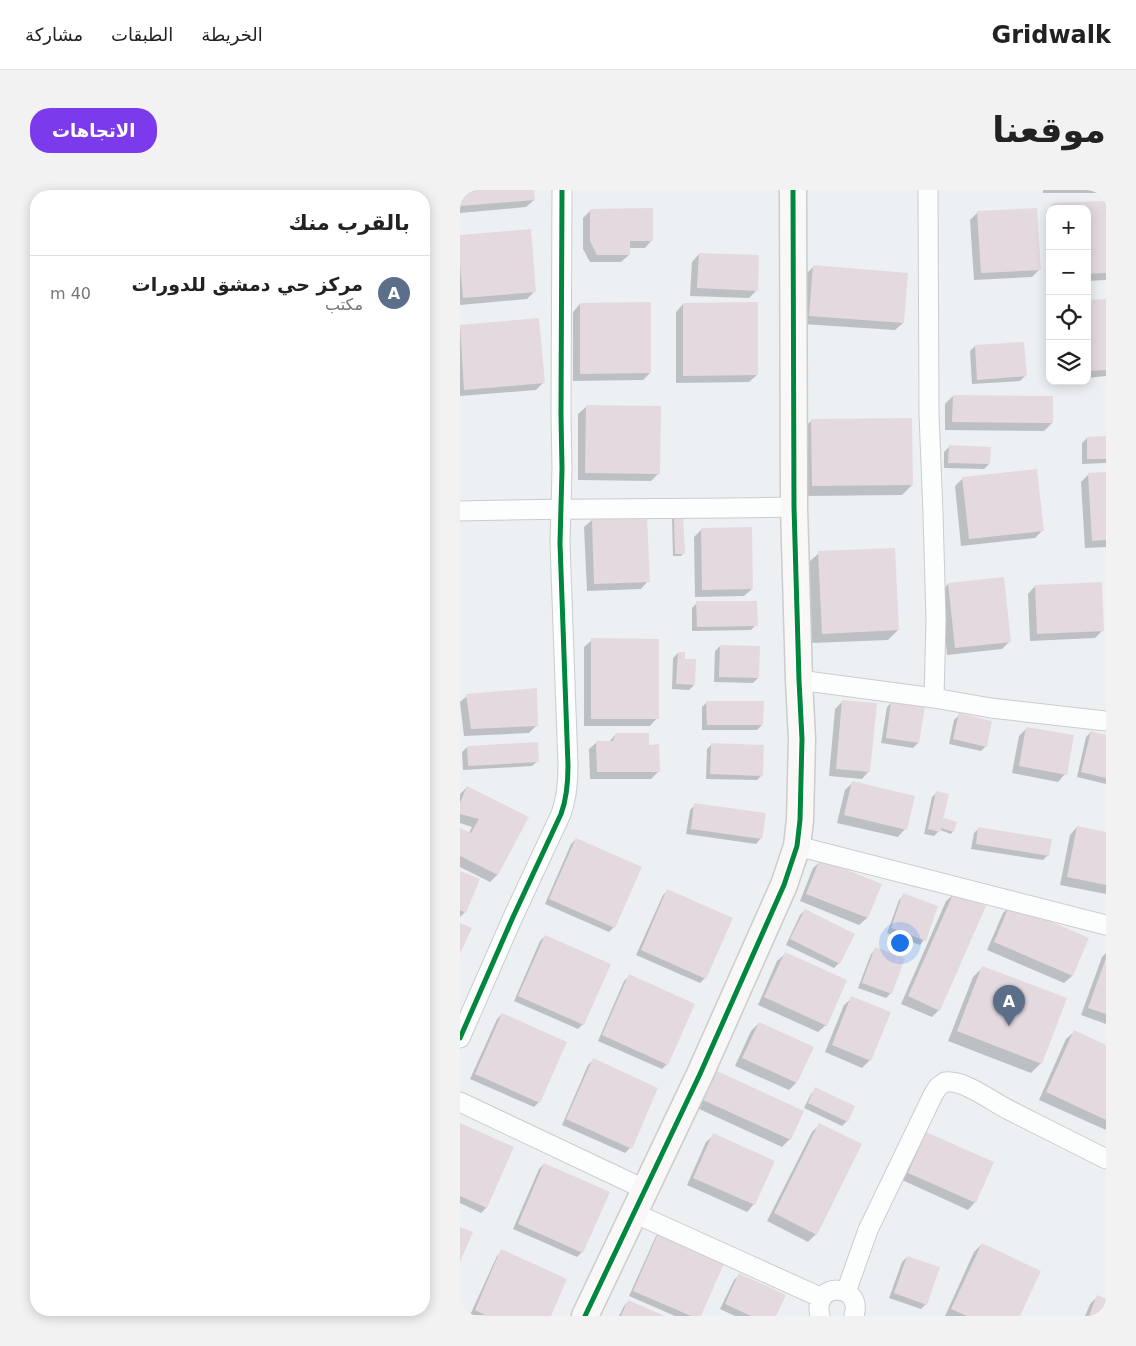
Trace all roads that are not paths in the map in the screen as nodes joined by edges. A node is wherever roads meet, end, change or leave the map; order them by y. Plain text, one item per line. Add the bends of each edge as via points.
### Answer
1 (562, 190) edge
2 (793, 190) edge
3 (928, 190) edge
4 (561, 508) junction
5 (794, 508) junction
6 (460, 511) edge
7 (799, 680) junction
8 (934, 698) junction
9 (1106, 721) edge
10 (797, 846) junction
11 (1106, 925) edge
12 (460, 1038) edge
13 (460, 1102) edge
14 (1106, 1159) edge
15 (646, 1190) junction
16 (634, 1213) junction
17 (846, 1292) junction
18 (821, 1307) edge
19 (585, 1316) edge
20 (856, 1316) edge

1 - 4 street
2 - 5 street
3 - 8 street via 929,414 936,620
4 - 5 street
4 - 6 street
4 - 12 street via 568,766 565,804
5 - 7 street
7 - 8 street
7 - 10 street via 802,738
8 - 9 street
10 - 11 street
10 - 15 street via 784,885
13 - 15 street
14 - 17 street via 972,1089 945,1082 933,1095 889,1185 868,1230
15 - 16 street
16 - 18 street
16 - 19 street
17 - 18 street via 828,1292
17 - 20 street via 855,1302

